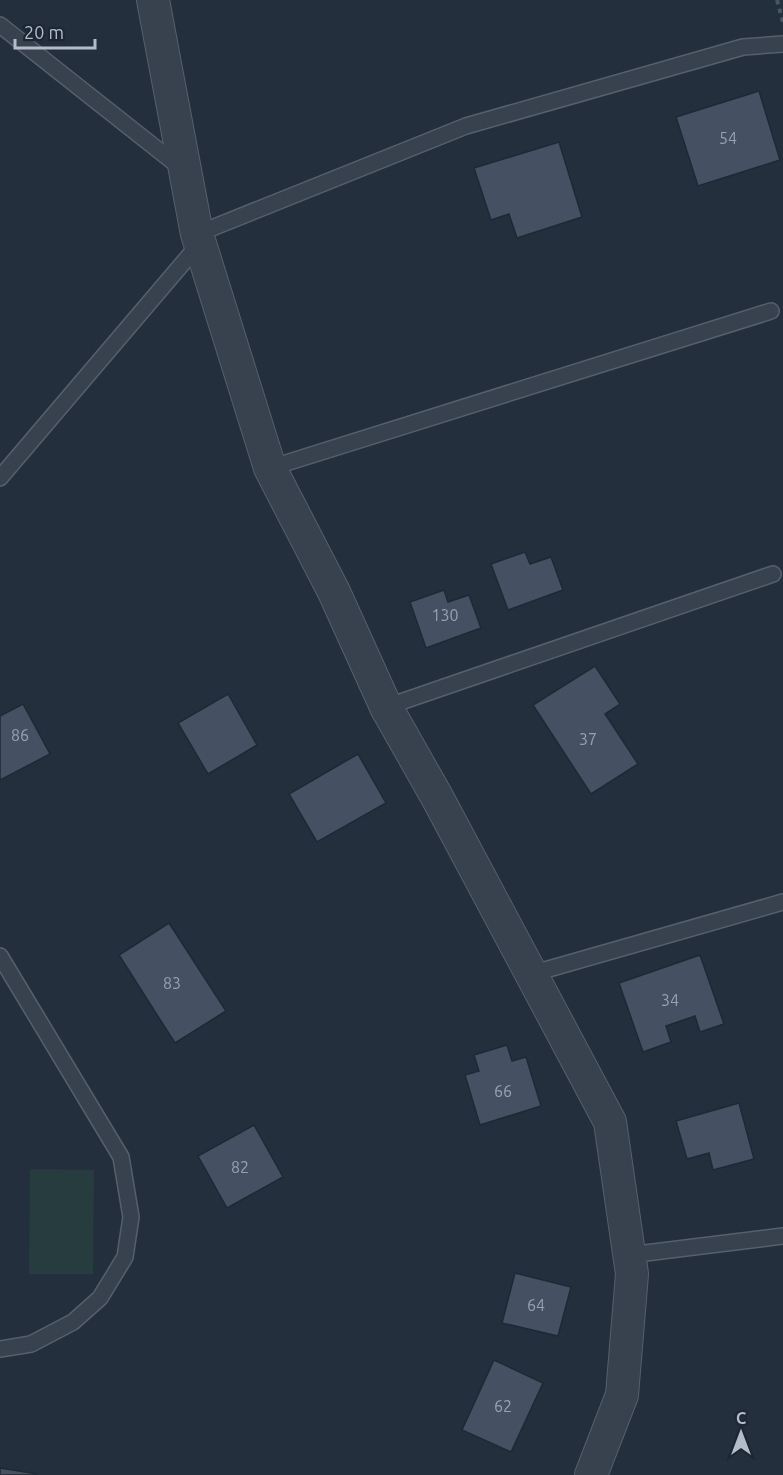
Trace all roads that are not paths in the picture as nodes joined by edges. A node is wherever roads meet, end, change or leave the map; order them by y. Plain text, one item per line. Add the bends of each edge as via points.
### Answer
1 (153, 0) edge
2 (0, 25) edge
3 (783, 44) edge
4 (186, 172) junction
5 (199, 238) junction
6 (771, 311) dead end
7 (270, 468) junction
8 (0, 478) edge
9 (773, 574) dead end
10 (386, 707) junction
11 (783, 902) edge
12 (0, 956) edge
13 (531, 974) junction
14 (783, 1236) edge
15 (629, 1255) junction
16 (0, 1349) edge
17 (591, 1475) edge

1 - 4 street
2 - 4 lane
3 - 5 lane via 743,47 466,126
4 - 5 street
5 - 7 street
5 - 8 lane
6 - 7 lane
7 - 10 street via 334,592
9 - 10 lane
10 - 13 street
11 - 13 lane
12 - 16 lane via 121,1156 132,1217 125,1257 100,1298 73,1322 31,1344
13 - 15 street via 609,1122
14 - 15 lane
15 - 17 street via 632,1274 622,1395

